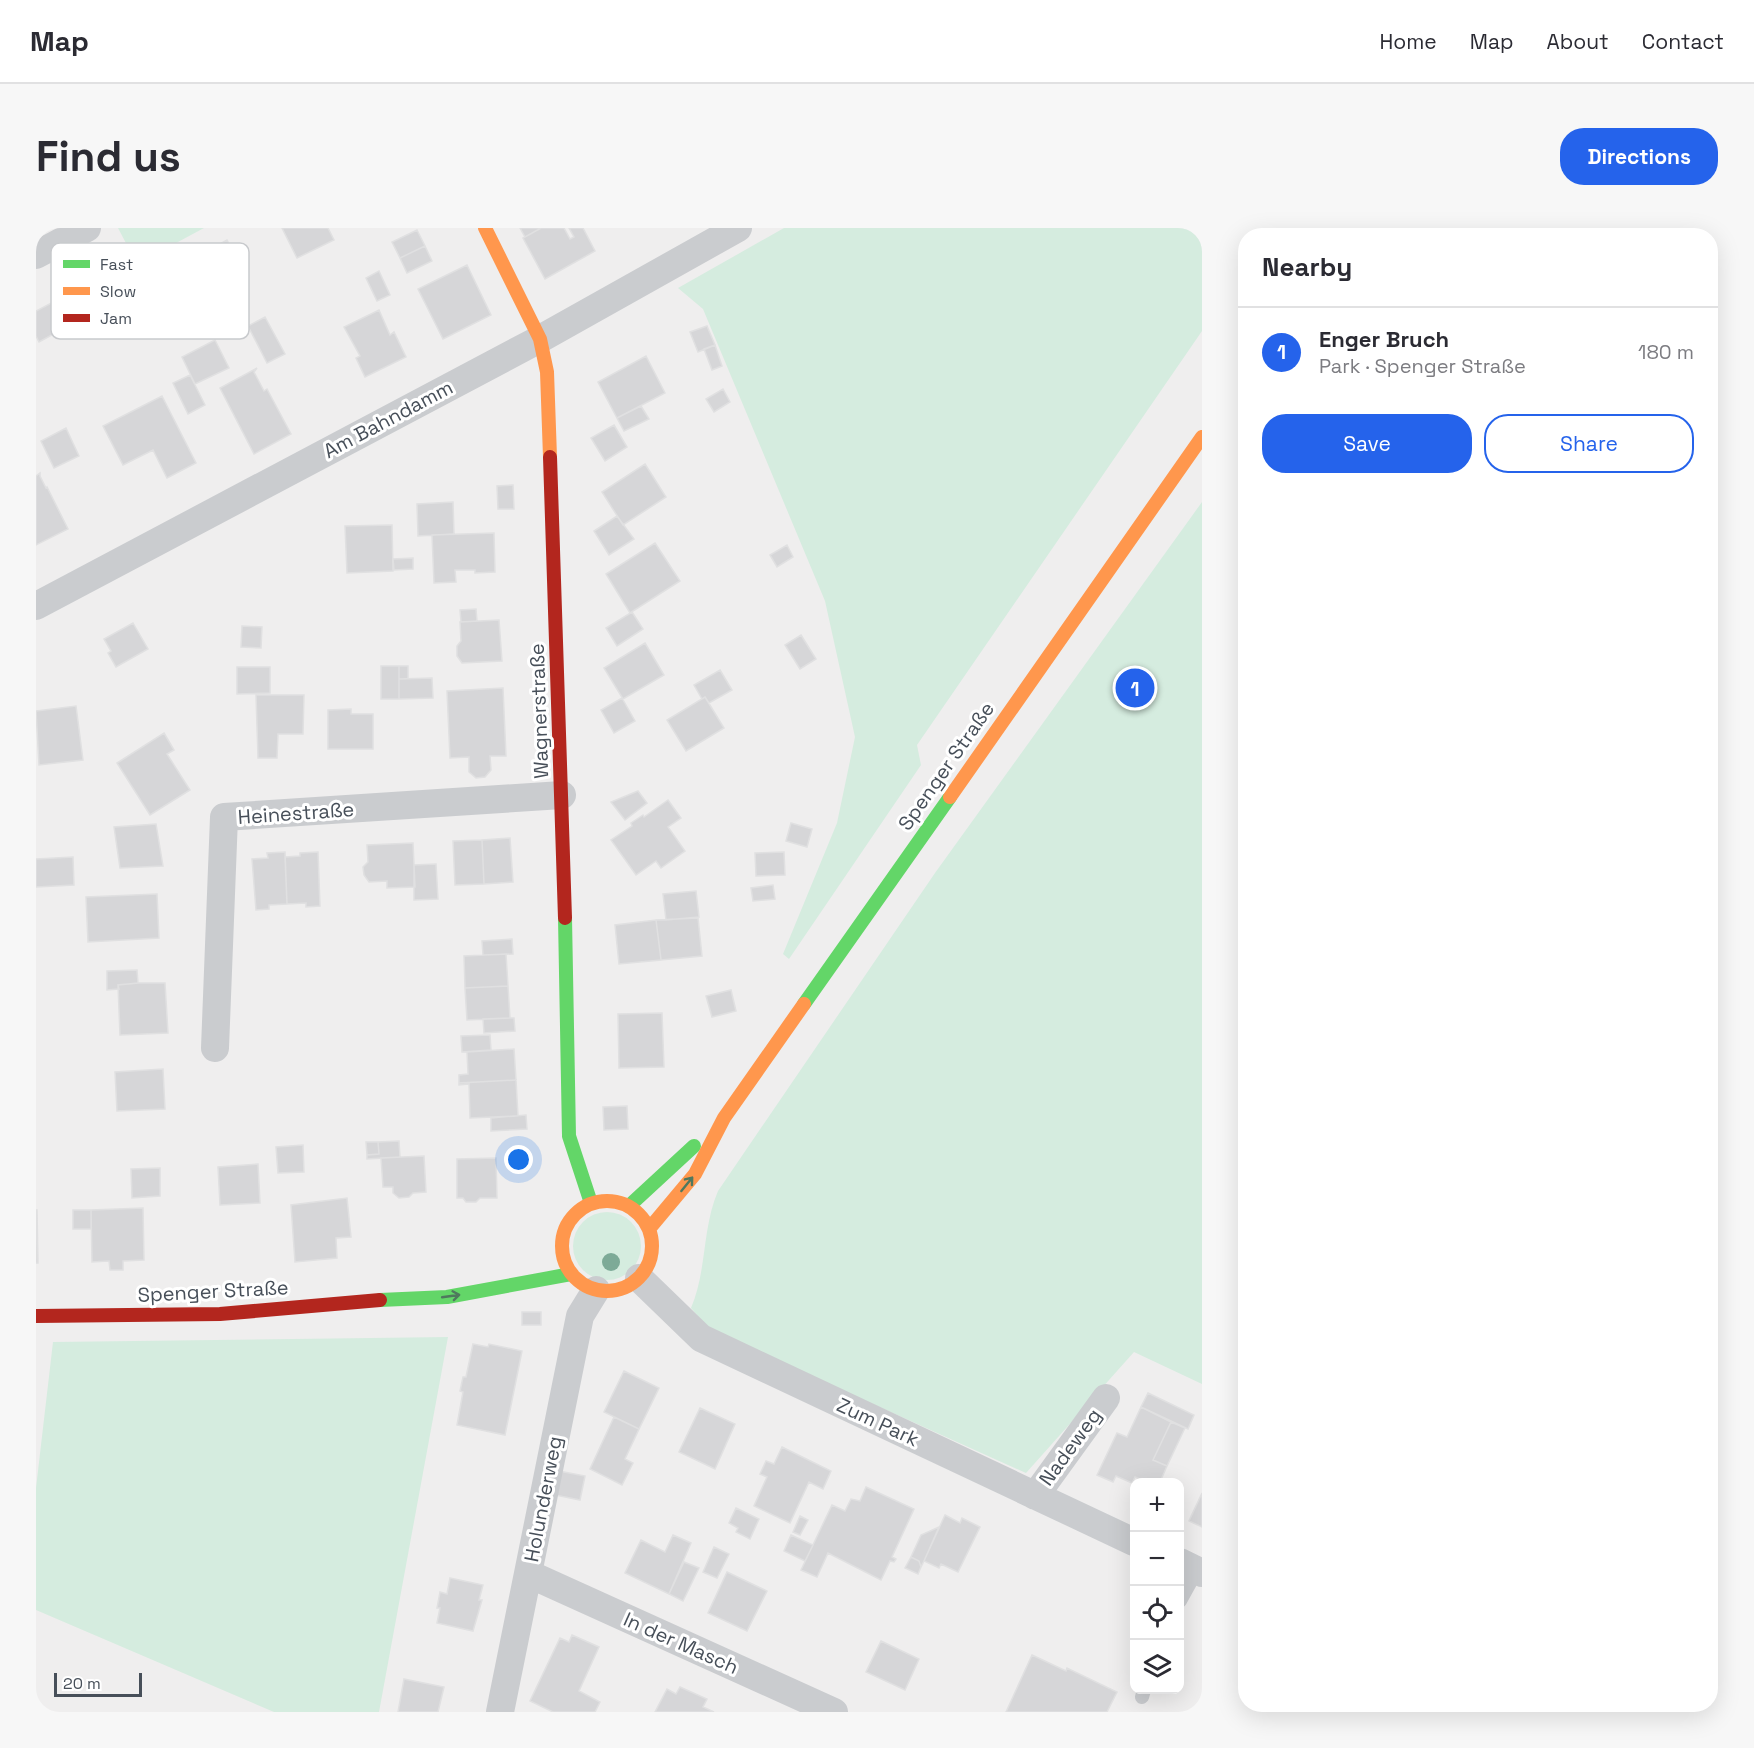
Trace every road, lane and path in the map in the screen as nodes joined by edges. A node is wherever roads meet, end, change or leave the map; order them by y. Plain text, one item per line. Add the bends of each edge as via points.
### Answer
1 (87, 228) edge
2 (485, 228) edge
3 (738, 228) edge
4 (59, 243) edge
5 (51, 247) edge
6 (36, 255) edge
7 (540, 339) junction
8 (1202, 437) edge
9 (36, 606) edge
10 (562, 795) junction
11 (215, 1048) dead end
12 (723, 1118) junction
13 (591, 1203) junction
14 (629, 1206) junction
15 (649, 1229) junction
16 (571, 1274) junction
17 (639, 1278) junction
18 (458, 1281) dead end
19 (596, 1290) junction
20 (392, 1299) junction
21 (36, 1316) edge
22 (1106, 1398) dead end
23 (1035, 1496) junction
24 (1130, 1540) edge
25 (1193, 1568) edge
26 (529, 1574) junction
27 (1184, 1589) edge
28 (500, 1712) edge
29 (834, 1712) edge

1 - 4 street
2 - 7 street, Wagnerstraße
3 - 7 street, Am Bahndamm
5 - 6 street
7 - 9 street, Am Bahndamm
7 - 10 street, Wagnerstraße via 547,372
8 - 12 street, Spenger Straße
10 - 11 street, Heinestraße via 224,817
10 - 13 street, Wagnerstraße via 569,1136
12 - 14 street, Spenger Straße
15 -> 12 street, Spenger Straße via 695,1174
13 - 14 street via 611,1200
13 - 16 street via 569,1220 556,1253
14 - 15 street via 642,1216
15 - 17 street via 652,1251
16 - 19 street
20 -> 16 street, Spenger Straße via 447,1298
17 - 19 street via 619,1290
17 - 23 street, Zum Park via 701,1338
18 - 20 street, Spenger Straße
19 - 26 street, Holunderweg via 580,1316
20 - 21 street, Spenger Straße via 220,1314
22 - 23 street, Nadeweg
23 - 24 street, Zum Park
25 - 27 lane
26 - 28 street, Holunderweg
26 - 29 street, In der Masch

